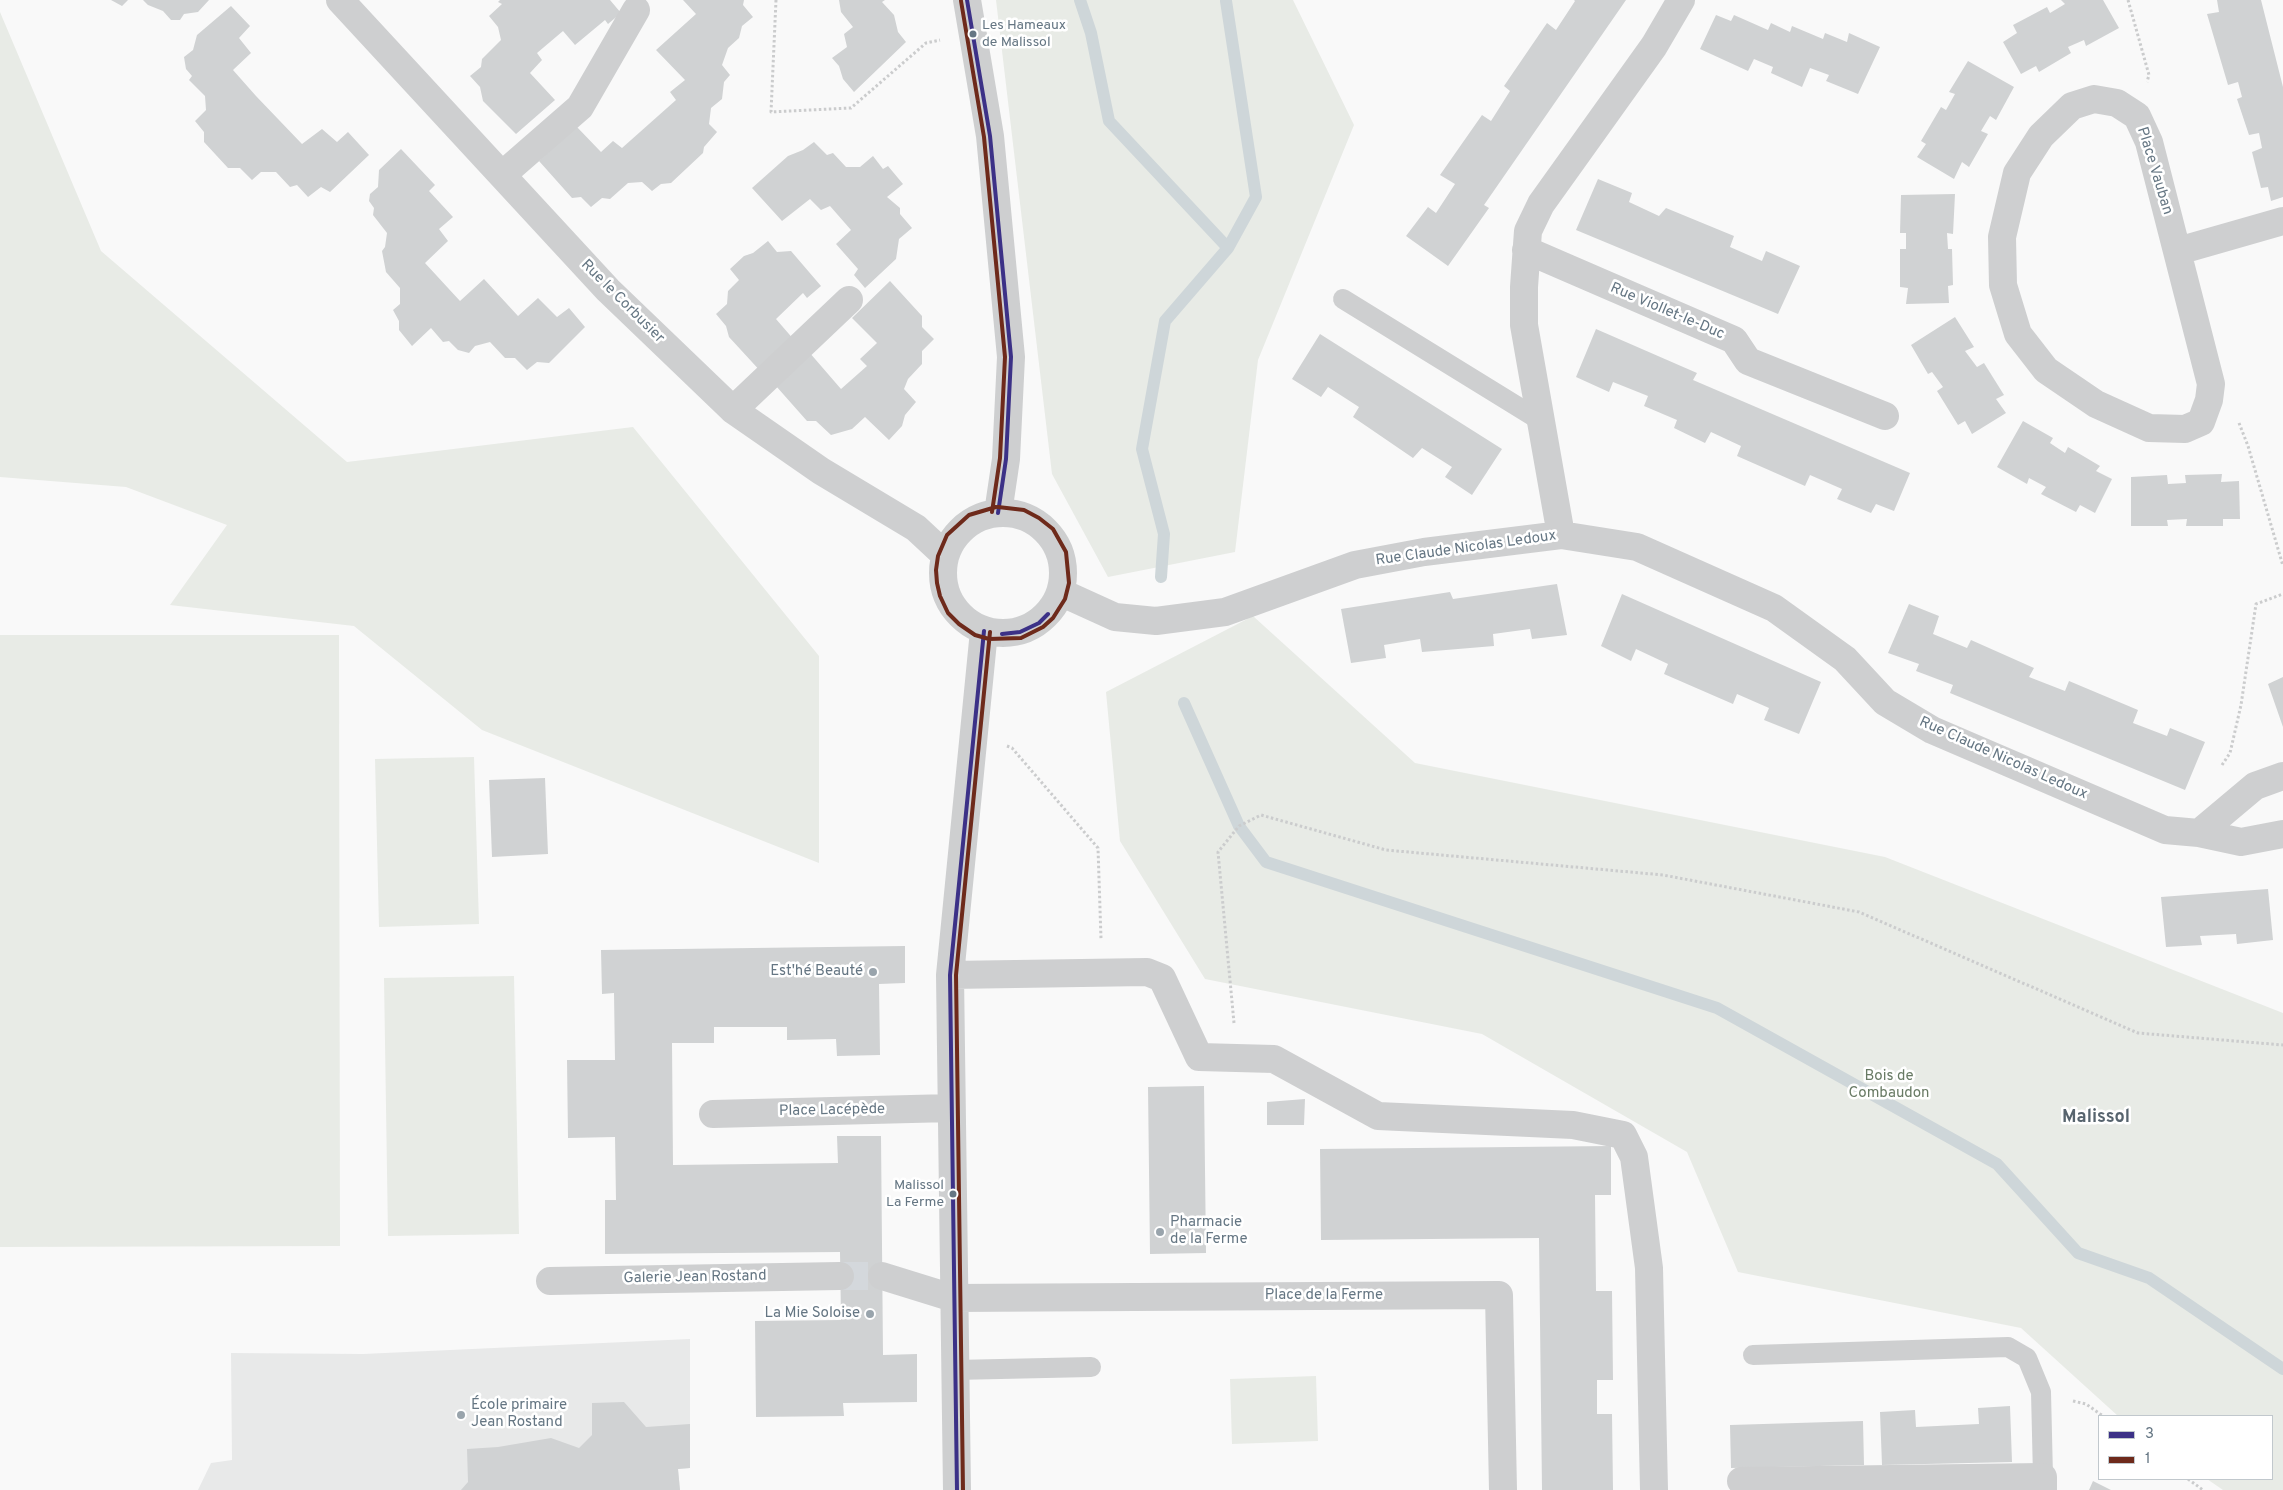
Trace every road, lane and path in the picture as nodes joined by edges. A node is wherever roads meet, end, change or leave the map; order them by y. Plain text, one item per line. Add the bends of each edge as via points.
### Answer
1 (340, 0) edge
2 (776, 0) edge
3 (967, 0) edge
4 (1681, 0) edge
5 (2128, 0) edge
6 (636, 10) dead end
7 (972, 34) junction
8 (2137, 116) junction
9 (502, 175) junction
10 (2283, 221) edge
11 (1526, 250) junction
12 (2178, 251) junction
13 (1344, 299) dead end
14 (849, 300) dead end
15 (2211, 384) junction
16 (733, 410) junction
17 (1885, 416) dead end
18 (1541, 421) junction
19 (998, 513) junction
20 (1561, 535) junction
21 (945, 555) junction
22 (2283, 566) edge
23 (1060, 592) junction
24 (2283, 594) edge
25 (984, 631) junction
26 (973, 737) junction
27 (2220, 769) dead end
28 (2283, 776) edge
29 (2198, 833) junction
30 (2283, 834) edge
31 (1102, 973) junction
32 (950, 975) junction
33 (2283, 1045) edge
34 (1238, 1058) junction
35 (951, 1108) junction
36 (713, 1114) dead end
37 (840, 1276) tunnel mouth
38 (882, 1276) tunnel mouth
39 (550, 1281) dead end
40 (954, 1298) junction
41 (1753, 1355) dead end
42 (1091, 1367) dead end
43 (955, 1370) junction
44 (2189, 1480) edge
45 (1741, 1481) dead end
46 (2043, 1483) edge
47 (958, 1490) edge
48 (1502, 1490) edge
49 (1654, 1490) edge
50 (2204, 1490) edge

1 - 9 street, Rue le Corbusier
2 - 7 path via 771,112 851,108 926,43
3 - 7 street
4 - 11 street via 1654,46 1541,204 1528,231
5 - 8 path via 2149,75
6 - 9 street via 580,107
7 - 19 street via 990,136 1011,357 1006,459
8 - 12 street, Place Vauban via 2149,142
8 - 15 street, Place Vauban via 2117,103 2094,99 2072,106 2041,136 2017,173 2002,237 2003,285 2018,334 2046,370 2096,404 2149,428 2185,429 2201,422
9 - 16 street, Rue le Corbusier via 608,290
10 - 12 street
11 - 17 street, Rue Viollet-le-Duc via 1734,340 1748,361
11 - 18 street via 1524,325
12 - 15 street, Place Vauban
13 - 18 lane
14 - 16 street
15 - 22 path via 2229,398 2248,446
16 - 21 street, Rue le Corbusier via 821,471 916,528
18 - 20 street
19 - 21 street via 972,521 952,539
19 - 23 street via 1023,516 1048,533 1060,553
20 - 23 street, Rue Claude Nicolas Ledoux via 1424,552 1355,565 1225,612 1156,621 1115,617
20 - 29 street, Rue Claude Nicolas Ledoux via 1637,547 1774,608 1845,658 1885,702 1932,730 2165,830
21 - 25 street via 942,570 946,594 962,619
23 - 25 street via 1054,607 1039,622 1020,632
24 - 27 path via 2256,604 2241,705 2230,753
25 - 26 street
26 - 31 path via 1012,748 1098,848
26 - 32 street
28 - 29 street via 2255,786
29 - 30 street, Rue Claude Nicolas Ledoux via 2241,842
31 - 32 street
31 - 34 street via 1147,972 1162,978 1199,1057
32 - 35 street
33 - 34 path via 2138,1034 1860,912 1663,875 1386,850 1261,815 1239,826 1218,852
34 - 49 street via 1274,1059 1378,1116 1572,1125 1623,1135 1634,1157 1649,1268
35 - 36 street, Place Lacépède
35 - 40 street
37 - 39 street, Galerie Jean Rostand
38 - 40 street
40 - 43 street
40 - 48 street, Place de la Ferme via 1499,1295
41 - 46 lane via 2008,1348 2026,1358 2041,1392
42 - 43 lane
43 - 47 street
44 - 50 path
45 - 46 street

